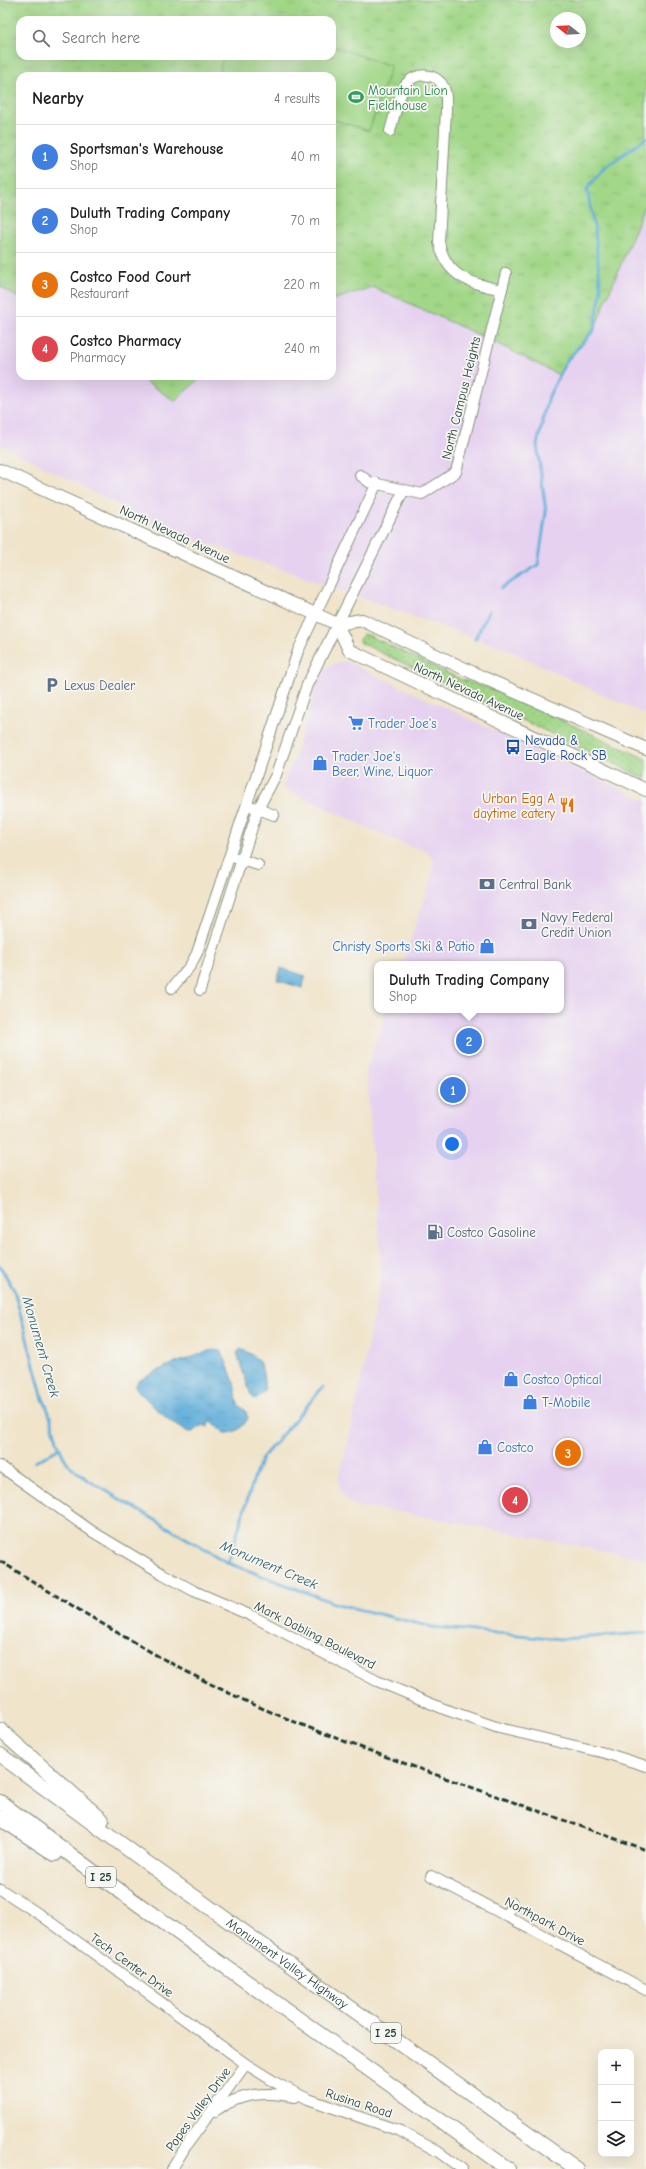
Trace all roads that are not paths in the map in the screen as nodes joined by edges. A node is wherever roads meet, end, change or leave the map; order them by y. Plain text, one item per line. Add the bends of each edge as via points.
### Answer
1 (390, 131) dead end
2 (506, 273) dead end
3 (502, 290) junction
4 (0, 470) edge
5 (360, 475) dead end
6 (377, 483) junction
7 (404, 490) junction
8 (315, 614) junction
9 (337, 624) junction
10 (646, 749) edge
11 (646, 790) edge
12 (246, 804) junction
13 (258, 809) junction
14 (274, 815) dead end
15 (229, 856) junction
16 (241, 860) junction
17 (258, 865) dead end
18 (172, 988) dead end
19 (200, 990) dead end
20 (0, 1466) edge
21 (0, 1730) edge
22 (0, 1754) edge
23 (646, 1766) edge
24 (0, 1802) edge
25 (0, 1818) edge
26 (431, 1876) dead end
27 (0, 1889) edge
28 (194, 1897) junction
29 (513, 1903) dead end
30 (506, 1916) junction
31 (203, 1950) junction
32 (646, 1990) edge
33 (246, 2064) junction
34 (308, 2099) junction
35 (205, 2120) junction
36 (172, 2169) edge
37 (462, 2169) edge
38 (508, 2169) edge
39 (577, 2169) edge

1 - 3 street via 405,84 426,75 433,76 439,81 444,88 446,110 439,242 441,252 458,276
2 - 3 street, North Campus Heights
3 - 7 street, North Campus Heights via 456,472 422,494
4 - 8 main road, North Nevada Avenue
5 - 6 street, North Campus Heights via 369,482
6 - 7 street, North Campus Heights
6 - 8 street
7 - 9 street
8 - 9 main road, North Nevada Avenue
8 - 12 street via 298,651
9 - 10 main road, North Nevada Avenue via 362,620 484,678
9 - 11 main road, North Nevada Avenue via 349,650
9 - 13 street via 307,686 276,775
12 - 13 street
12 - 15 street
13 - 14 street
13 - 16 street
15 - 16 street
15 - 18 street via 197,953
16 - 17 street
16 - 19 street
20 - 23 street, Mark Dabling Boulevard via 93,1532 175,1581 252,1616 384,1684 499,1728
21 - 28 highway
22 - 28 highway, Monument Valley Highway / I 25
24 - 31 highway, I 25
25 - 31 highway
26 - 30 street, Northpark Drive
27 - 33 street, Tech Center Drive
28 - 39 highway, Monument Valley Highway / I 25
29 - 30 street
30 - 32 street, Northpark Drive
31 - 38 highway, I 25
33 - 34 street, Rusina Road
33 - 35 street, Popes Valley Drive
34 - 35 street via 278,2094 248,2095 222,2106
34 - 37 street, Rusina Road via 400,2131 419,2140
35 - 36 street, Popes Valley Drive

